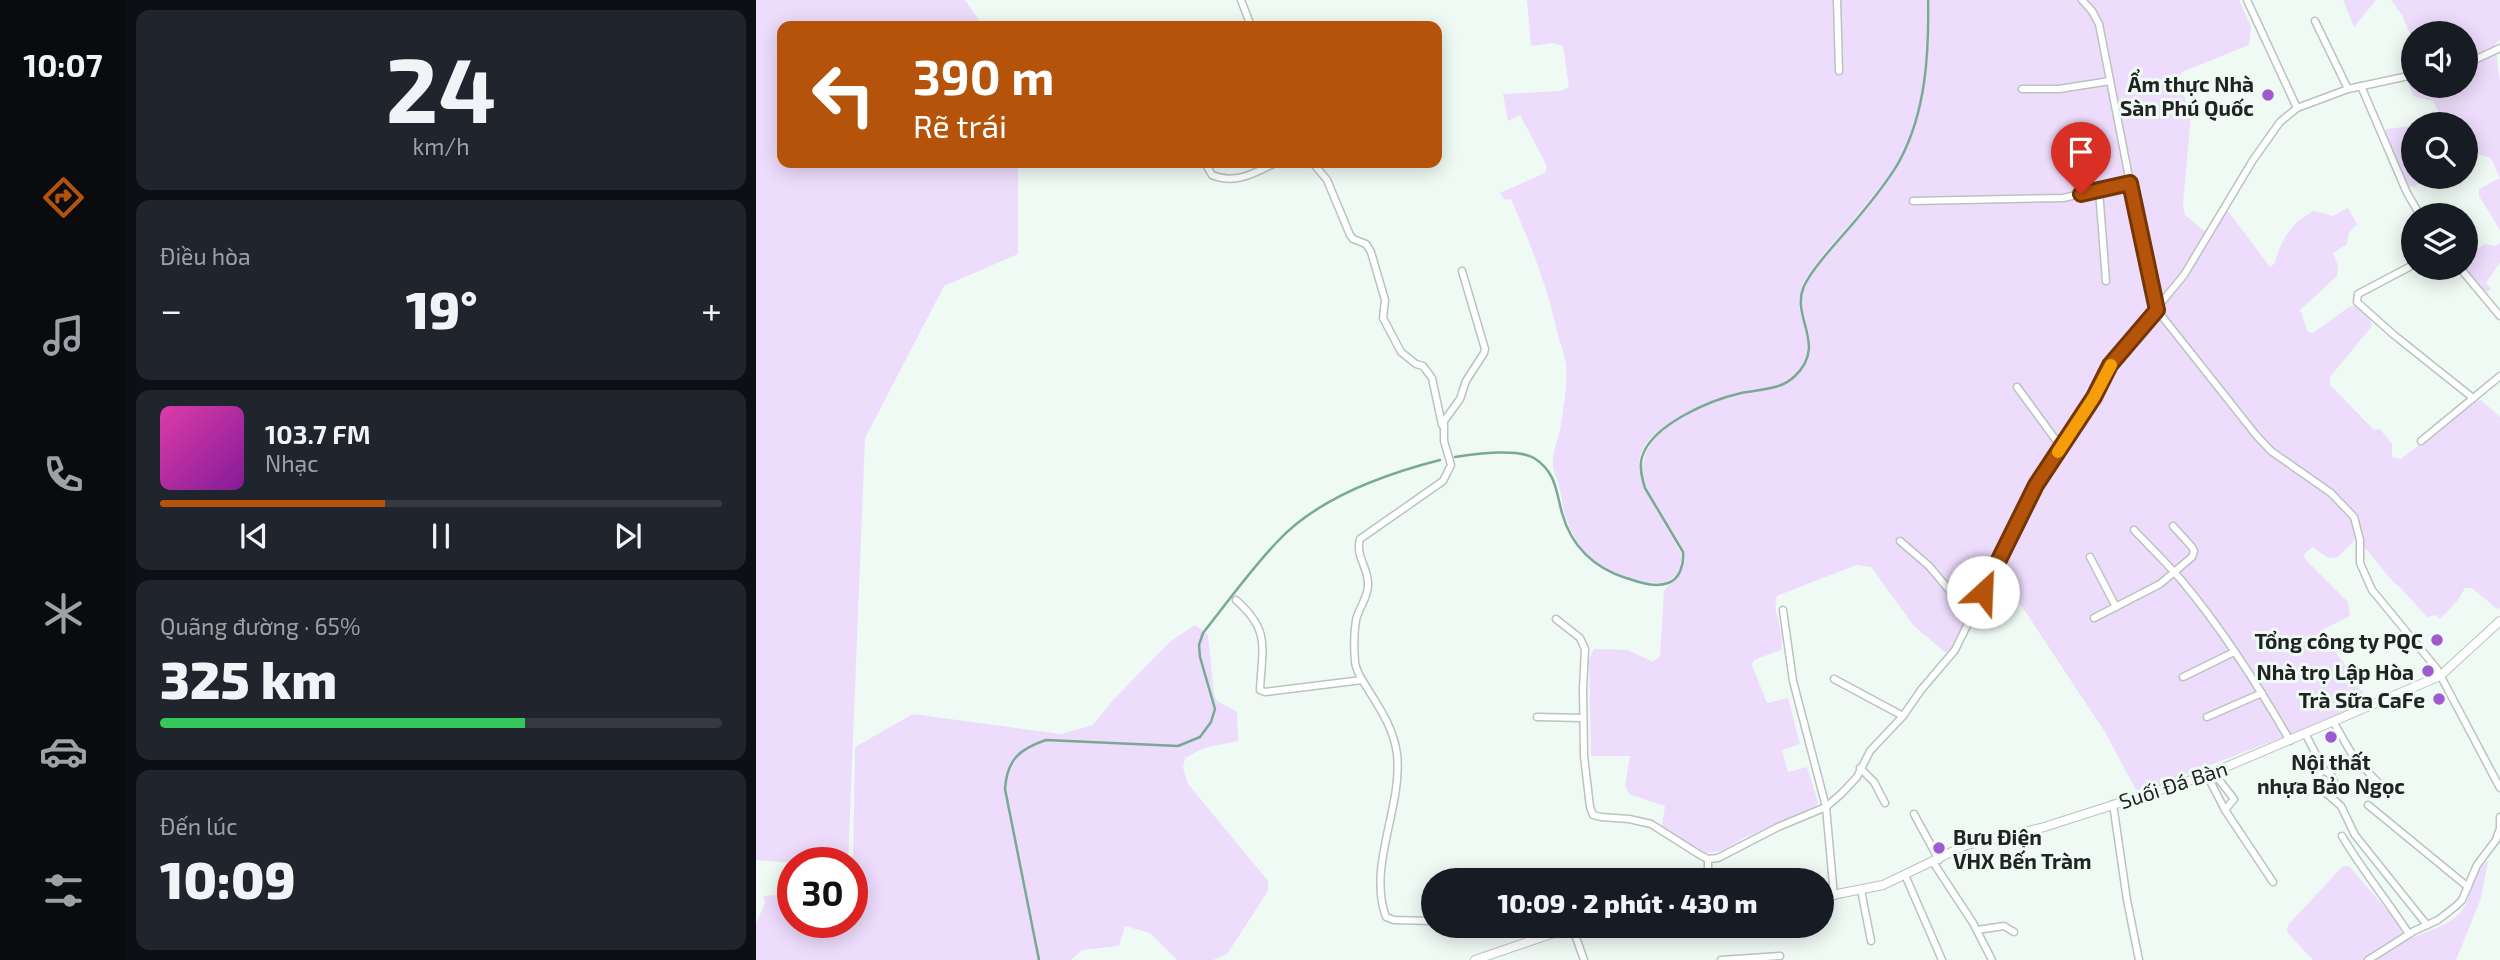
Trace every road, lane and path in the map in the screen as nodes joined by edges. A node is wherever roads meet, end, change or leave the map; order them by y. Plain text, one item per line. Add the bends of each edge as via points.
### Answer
1 (1241, 0) edge
2 (1837, 0) edge
3 (2082, 0) edge
4 (2247, 0) edge
5 (1249, 21) edge
6 (2315, 21) dead end
7 (2500, 48) edge
8 (2478, 58) edge
9 (1839, 71) dead end
10 (2401, 78) edge
11 (2110, 80) junction
12 (2361, 86) junction
13 (2022, 89) dead end
14 (2348, 89) junction
15 (2297, 108) junction
16 (1208, 168) edge
17 (1265, 168) edge
18 (1318, 168) edge
19 (2130, 183) junction
20 (2099, 190) junction
21 (1913, 201) dead end
22 (2413, 203) edge
23 (1462, 271) dead end
24 (2401, 271) edge
25 (2470, 280) edge
26 (2106, 281) dead end
27 (2157, 310) junction
28 (2500, 316) edge
29 (2500, 376) edge
30 (2017, 387) dead end
31 (2473, 398) junction
32 (1443, 429) junction
33 (2421, 441) dead end
34 (2061, 447) junction
35 (2173, 526) dead end
36 (2134, 530) dead end
37 (1900, 541) dead end
38 (2090, 557) dead end
39 (2175, 573) junction
40 (1236, 600) dead end
41 (1976, 607) junction
42 (2116, 607) junction
43 (1783, 610) dead end
44 (2094, 618) dead end
45 (1556, 619) dead end
46 (2500, 621) edge
47 (2234, 652) junction
48 (2440, 676) junction
49 (2183, 677) dead end
50 (1834, 679) dead end
51 (1362, 680) junction
52 (2262, 693) junction
53 (1903, 716) junction
54 (1537, 717) dead end
55 (2207, 717) dead end
56 (1583, 718) junction
57 (2333, 723) junction
58 (2306, 734) junction
59 (2290, 741) junction
60 (1860, 768) junction
61 (2324, 770) junction
62 (2210, 774) junction
63 (2500, 788) edge
64 (2384, 789) dead end
65 (2326, 793) junction
66 (1885, 803) dead end
67 (2113, 804) junction
68 (2368, 805) dead end
69 (1826, 807) junction
70 (2225, 810) junction
71 (1914, 814) dead end
72 (2500, 817) edge
73 (2499, 832) edge
74 (2342, 836) dead end
75 (1708, 859) junction
76 (1936, 861) junction
77 (1708, 868) edge
78 (1831, 868) edge
79 (1905, 875) junction
80 (2273, 882) dead end
81 (2468, 887) junction
82 (1861, 890) junction
83 (1834, 896) edge
84 (1421, 921) edge
85 (2427, 925) junction
86 (1977, 930) junction
87 (2014, 932) dead end
88 (2409, 934) junction
89 (1528, 938) edge
90 (1537, 938) edge
91 (1574, 938) edge
92 (1528, 941) junction
93 (1871, 941) dead end
94 (1780, 956) dead end
95 (1754, 958) edge
96 (1475, 960) edge
97 (1584, 960) edge
98 (1721, 960) edge
99 (1942, 960) edge
100 (1992, 960) edge
101 (2138, 960) edge
102 (2368, 960) edge

1 - 5 street
2 - 9 street
3 - 11 street via 2099,24
4 - 15 street
6 - 14 street
7 - 8 street
10 - 12 street
11 - 13 street via 2059,89
11 - 19 street
12 - 14 street
12 - 22 street
14 - 15 street
15 - 27 street via 2268,138 2185,275
16 - 17 street via 1212,175 1233,180
18 - 32 street via 1350,235 1371,251 1385,300 1383,318 1401,352 1432,378
19 - 20 street
19 - 27 street
20 - 21 street via 2063,198
20 - 26 street
23 - 32 street via 1485,353
24 - 31 street via 2358,294 2357,302
25 - 28 street
27 - 34 street via 2110,365
27 - 48 street via 2271,451 2347,508 2359,530 2360,563 2372,590
29 - 31 street
30 - 34 street
31 - 33 street
32 - 51 street via 1451,465 1443,481 1360,539 1357,549 1369,582 1356,618 1355,663
34 - 41 street via 2036,485
35 - 39 street via 2194,551
36 - 39 street
37 - 41 street via 1951,592
38 - 42 street
39 - 42 street
39 - 47 street
40 - 51 street via 1262,632 1260,690
41 - 53 street via 1955,650
42 - 44 street
43 - 69 street via 1793,681
45 - 56 street via 1583,642
46 - 48 street, Suối Đá Bàn
47 - 49 street
47 - 52 street
48 - 57 street, Suối Đá Bàn
48 - 63 street
50 - 53 street
51 - 84 street via 1389,724 1397,753 1397,793 1387,834 1382,908 1386,917 1394,920
52 - 55 street
52 - 59 street
53 - 60 street
54 - 56 street
56 - 75 street via 1593,815 1651,824
57 - 58 street, Suối Đá Bàn
57 - 64 street via 2353,756
58 - 59 street, Suối Đá Bàn
58 - 61 street
59 - 62 street, Suối Đá Bàn
60 - 66 street
60 - 69 street via 1857,777
61 - 65 street via 2318,778
61 - 65 street via 2335,784
62 - 67 street, Suối Đá Bàn
62 - 70 street
62 - 70 street via 2234,799
65 - 85 street via 2341,806 2356,835
67 - 76 street, Suối Đá Bàn via 2041,828 1966,845
67 - 101 street
68 - 81 street
69 - 75 street via 1724,856
69 - 78 street
70 - 80 street
71 - 76 street
72 - 73 street
73 - 81 street
74 - 88 street
75 - 77 street
76 - 79 street, Suối Đá Bàn
76 - 86 street
79 - 82 street, Suối Đá Bàn
79 - 99 street
81 - 85 street via 2456,906
82 - 83 street, Suối Đá Bàn
82 - 93 street
85 - 88 street
86 - 87 street via 2004,926
86 - 100 street
88 - 102 street
89 - 92 street
90 - 92 street
91 - 97 street
92 - 96 street
94 - 95 street
95 - 98 street

